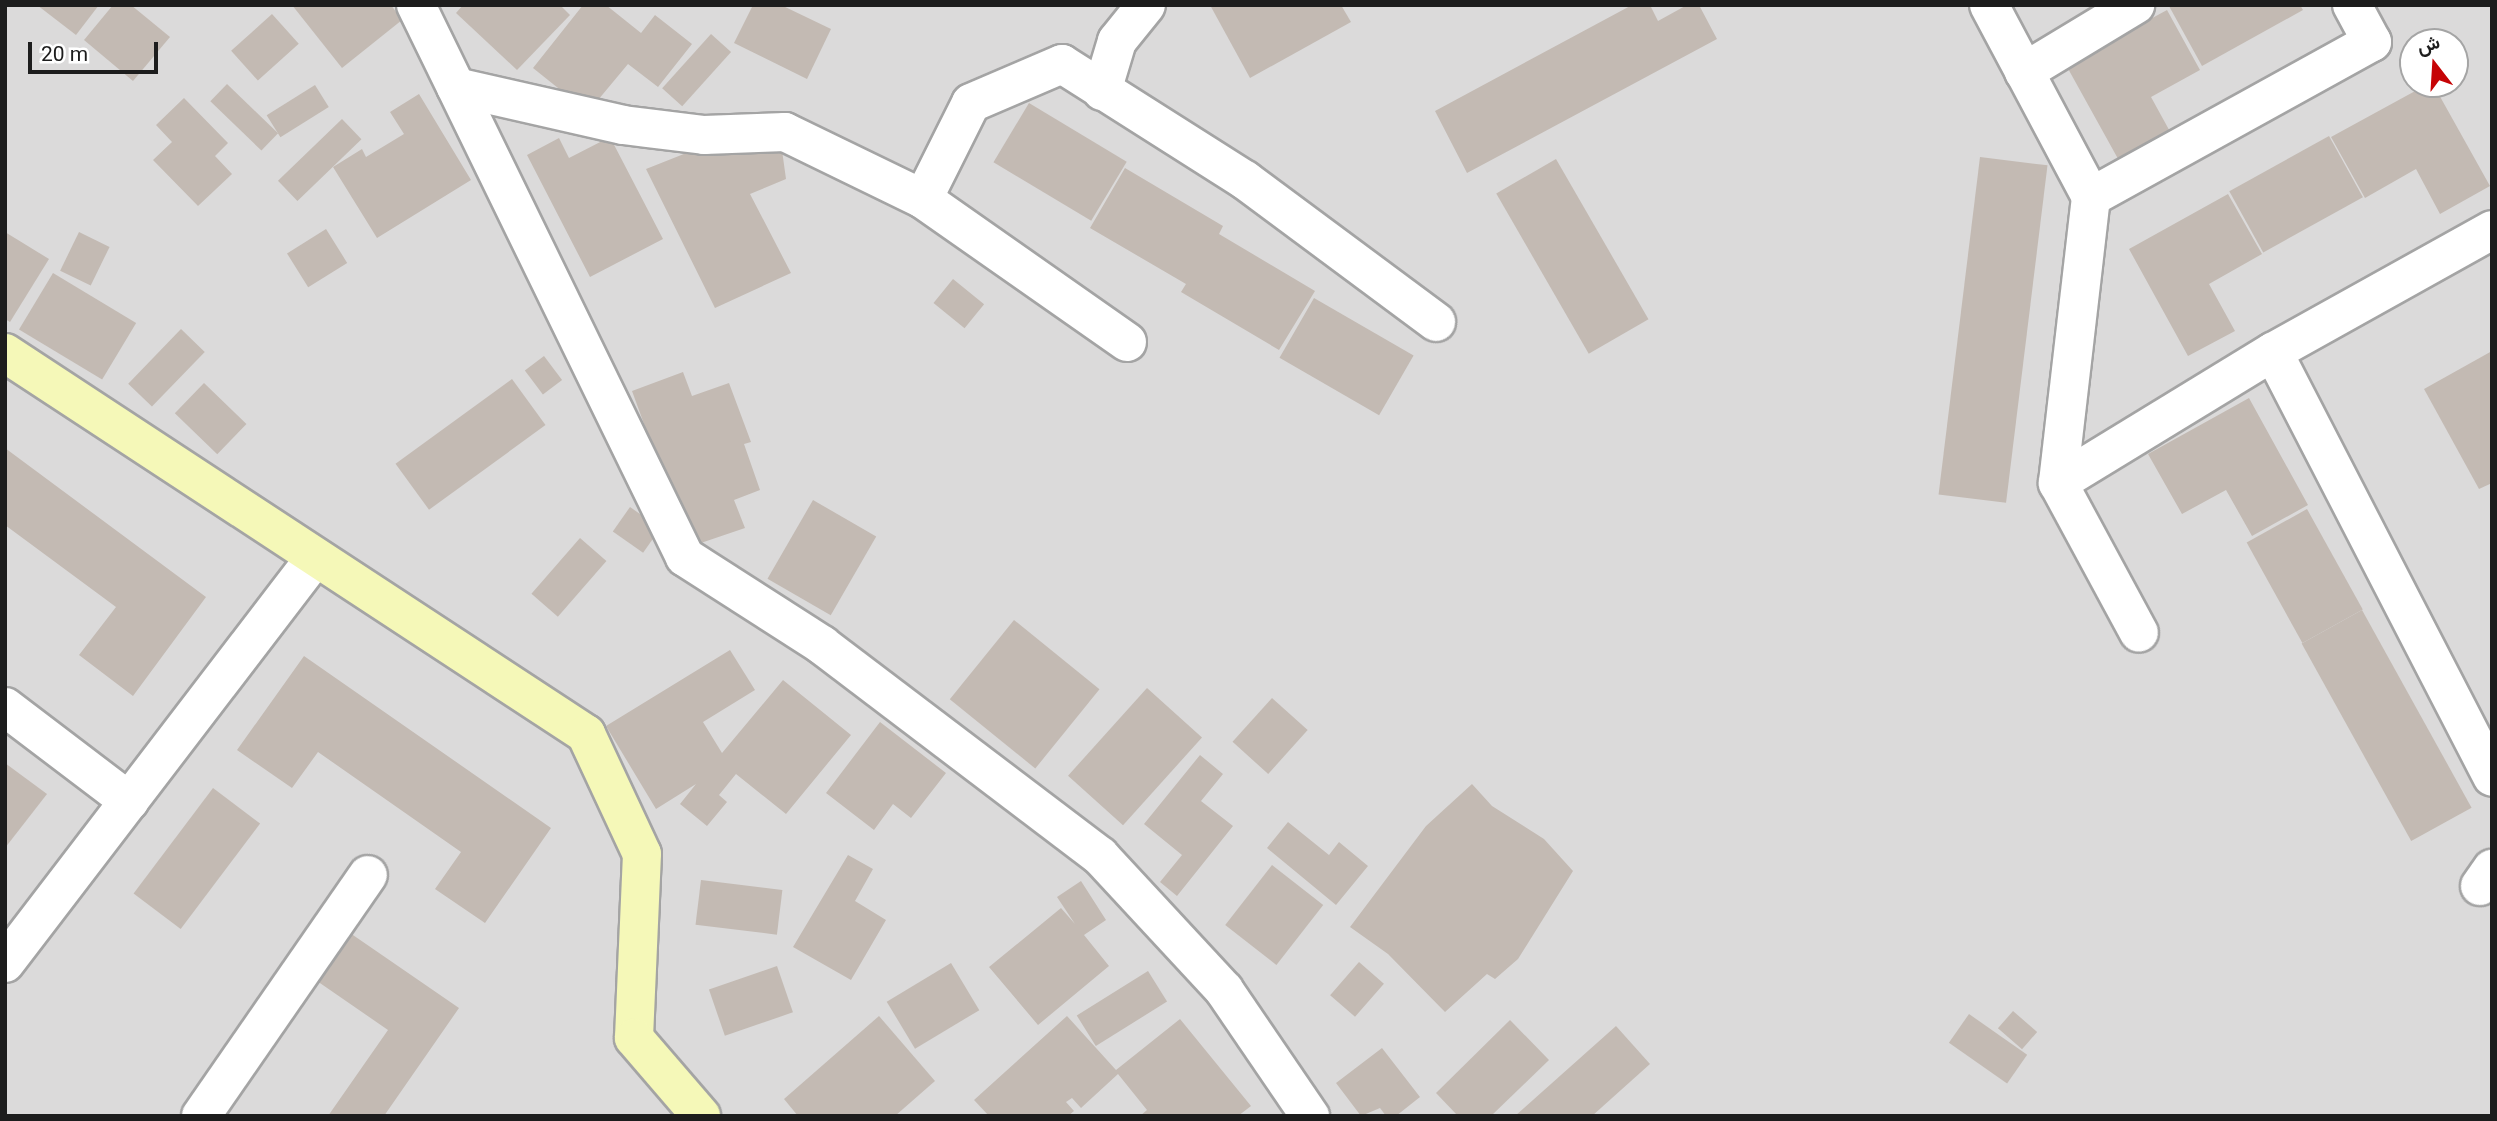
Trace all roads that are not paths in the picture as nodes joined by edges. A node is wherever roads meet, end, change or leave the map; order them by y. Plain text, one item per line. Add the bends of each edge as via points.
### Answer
1 (416, 5) edge
2 (1146, 5) edge
3 (1989, 5) edge
4 (2135, 5) edge
5 (2352, 5) edge
6 (2024, 72) junction
7 (456, 87) junction
8 (1102, 91) junction
9 (2091, 197) junction
10 (923, 199) junction
11 (2492, 230) edge
12 (1436, 322) dead end
13 (1127, 342) dead end
14 (2273, 352) junction
15 (5, 354) edge
16 (2058, 483) junction
17 (314, 559) junction
18 (2139, 633) dead end
19 (5, 707) edge
20 (2492, 777) edge
21 (130, 801) junction
22 (368, 875) dead end
23 (5, 964) edge
24 (201, 1116) edge
25 (701, 1116) edge
26 (1310, 1116) edge

1 - 7 street
2 - 8 street via 1117,41
3 - 6 street
4 - 6 street
5 - 9 street via 2372,42
6 - 9 street
7 - 10 street via 623,125 704,135 785,132
7 - 26 street via 685,557 822,645 1100,856 1224,990
8 - 10 street via 1062,64 971,103
8 - 12 street via 1245,180
9 - 16 street
10 - 13 street
11 - 14 street
14 - 16 street
14 - 20 street
15 - 17 street
16 - 18 street
17 - 21 street
17 - 25 street via 586,734 642,854 634,1038
19 - 21 street
21 - 23 street
22 - 24 street

